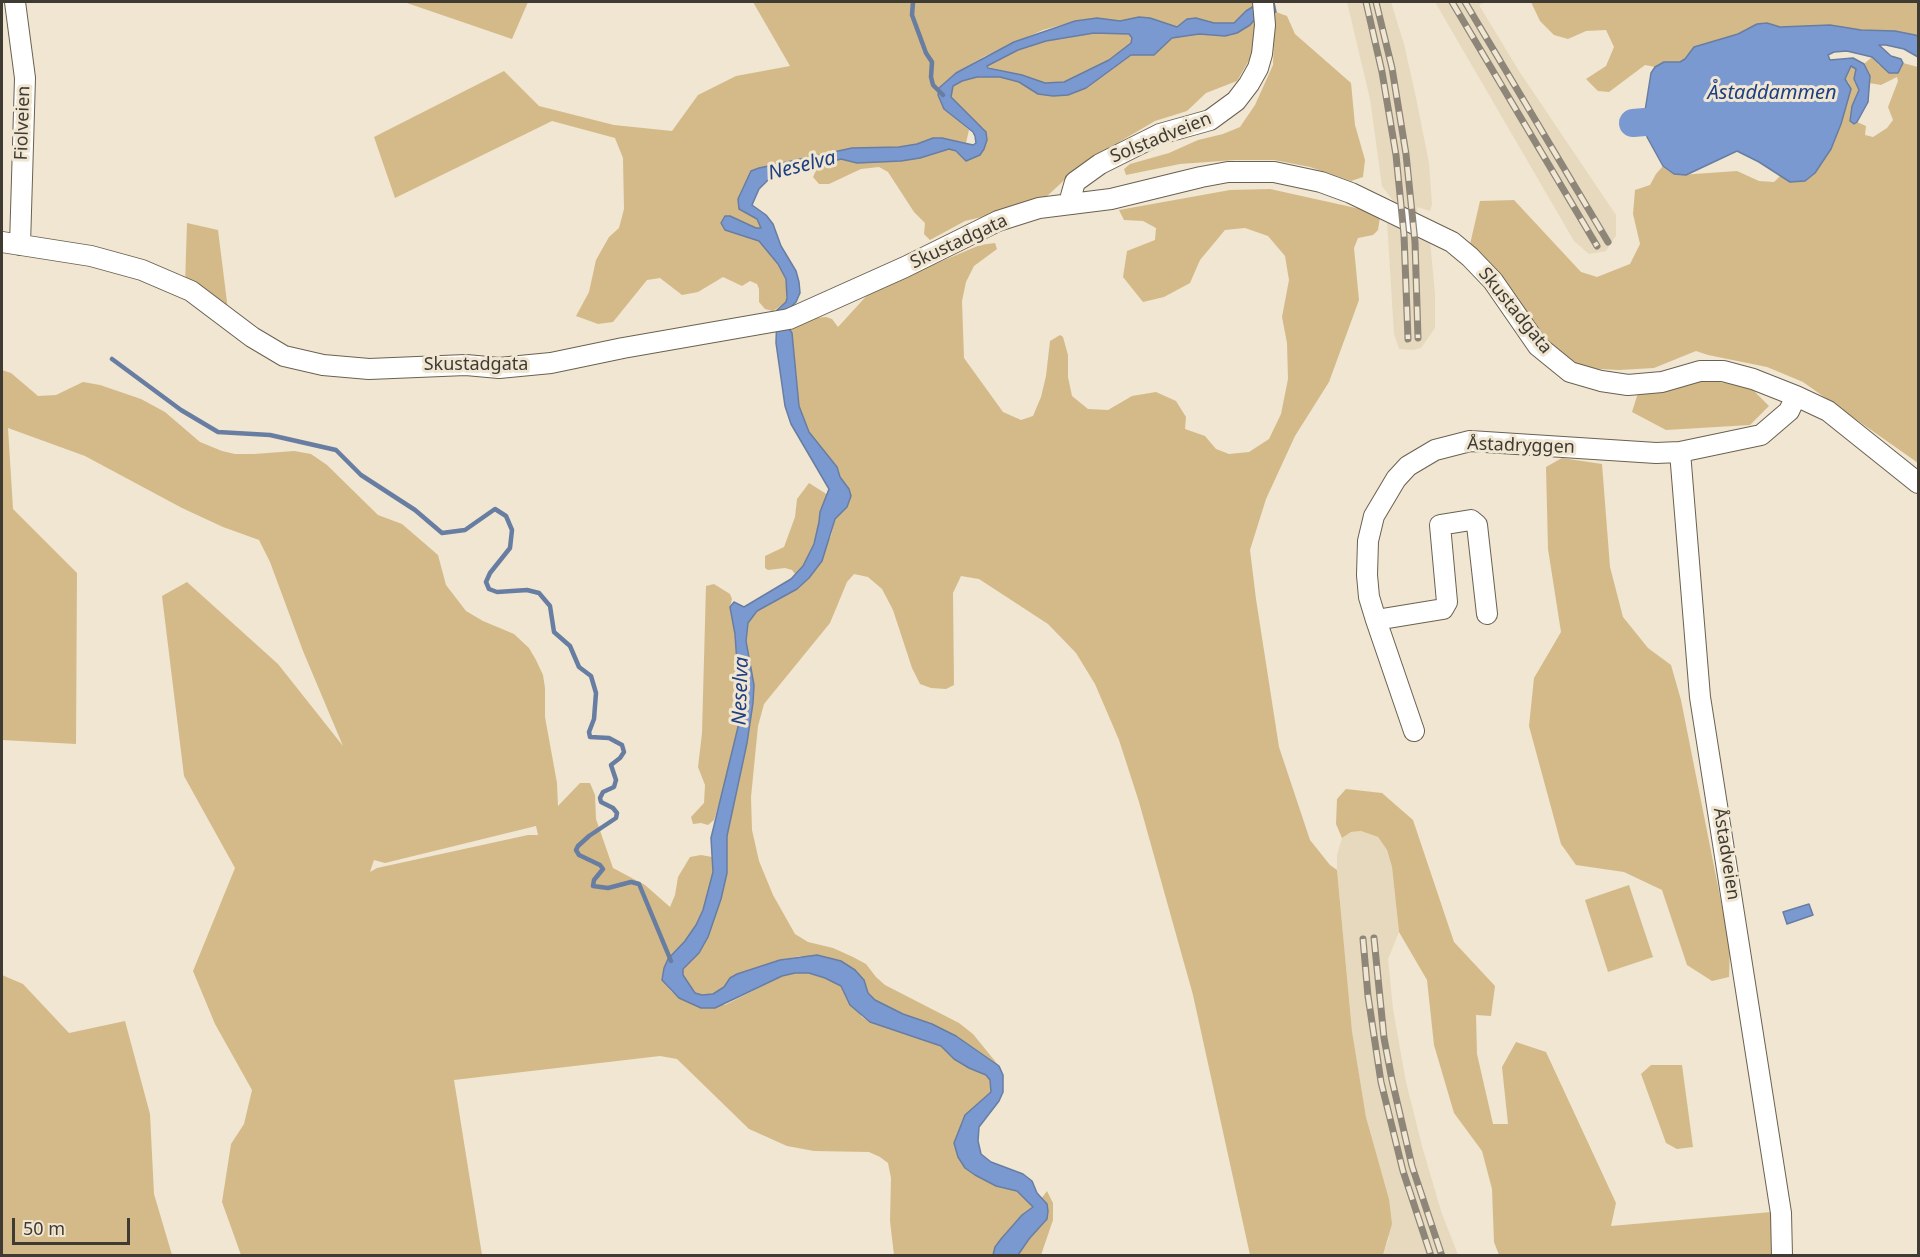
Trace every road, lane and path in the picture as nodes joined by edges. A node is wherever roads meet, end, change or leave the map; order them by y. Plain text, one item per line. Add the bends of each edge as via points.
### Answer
1 (15, 2) edge
2 (1263, 2) edge
3 (1072, 204) junction
4 (10, 243) edge
5 (1796, 396) junction
6 (1680, 452) junction
7 (1918, 483) edge
8 (1487, 614) dead end
9 (1376, 620) junction
10 (1414, 731) dead end
11 (1782, 1256) edge

1 - 4 street, Fiolveien via 25,78
2 - 3 street, Solstadveien via 1265,23 1258,68 1236,101 1210,120 1160,135 1100,164 1075,182
3 - 4 street, Skustadgata via 1038,208 998,220 905,267 781,320 540,365 499,368 466,365 369,369 323,365 284,356 191,291 142,270 91,256
3 - 5 street, Skustadgata via 1228,172 1274,172 1321,182 1452,242 1493,281 1538,346 1569,372 1628,385 1700,371 1723,371
5 - 6 street, Åstadryggen via 1789,411 1761,435
5 - 7 street, Skustadgata via 1828,411
6 - 9 street, Åstadryggen via 1470,441 1435,450 1408,466 1379,505 1368,541 1367,575
6 - 11 street, Åstadveien via 1700,697 1781,1213
8 - 9 street via 1477,525 1471,520 1440,525 1447,602 1443,609
9 - 10 street, Åstadryggen

